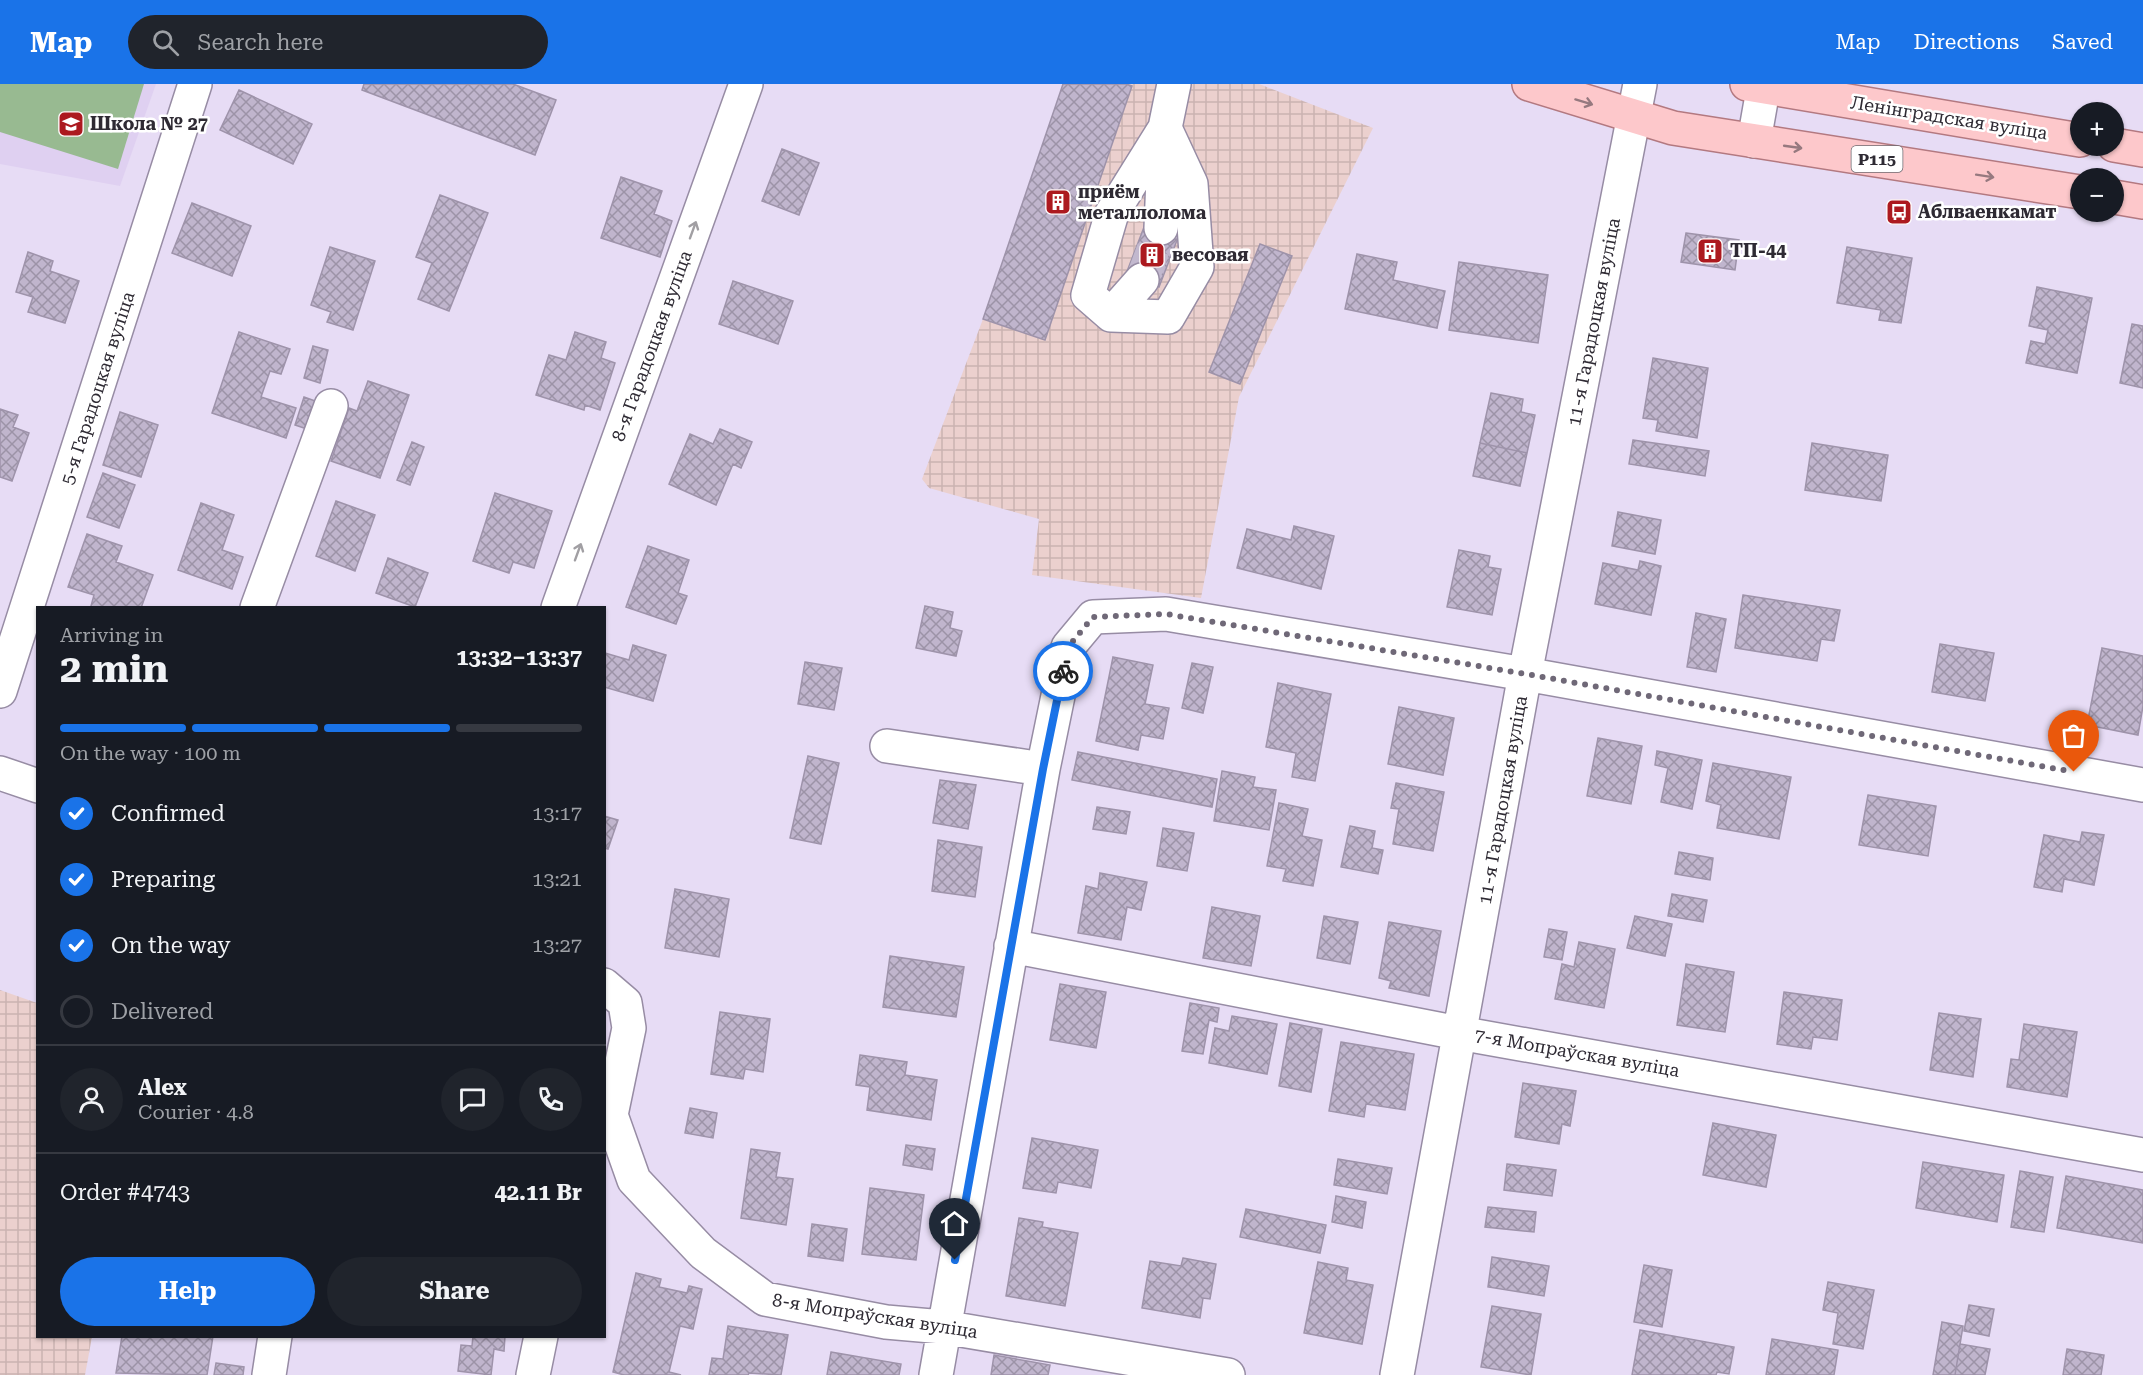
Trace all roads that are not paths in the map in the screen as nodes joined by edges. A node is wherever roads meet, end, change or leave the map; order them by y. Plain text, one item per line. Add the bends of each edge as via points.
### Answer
1 (195, 84) edge
2 (746, 84) edge
3 (1174, 84) edge
4 (1529, 84) edge
5 (1640, 84) edge
6 (1758, 85) edge
7 (1634, 117) junction
8 (1165, 128) junction
9 (2070, 138) edge
10 (1754, 141) junction
11 (2124, 147) edge
12 (2143, 150) edge
13 (2070, 190) edge
14 (2124, 199) edge
15 (2143, 202) edge
16 (1161, 228) tunnel mouth
17 (1142, 280) tunnel mouth
18 (1111, 315) junction
19 (331, 406) dead end
20 (258, 606) edge
21 (559, 606) edge
22 (1526, 674) junction
23 (0, 691) edge
24 (887, 746) dead end
25 (1043, 769) junction
26 (0, 773) edge
27 (36, 785) edge
28 (2143, 785) edge
29 (1011, 946) junction
30 (606, 987) edge
31 (1460, 1032) junction
32 (608, 1122) edge
33 (2143, 1155) edge
34 (943, 1327) junction
35 (275, 1338) edge
36 (541, 1338) edge
37 (269, 1375) edge
38 (534, 1375) edge
39 (936, 1375) edge
40 (1228, 1375) edge
41 (1397, 1375) edge

1 - 23 street, 5-я Гарадоцкая вуліца
21 -> 2 street, 8-я Гарадоцкая вуліца
3 - 8 street
4 -> 7 main road, Р115
5 - 7 street, 11-я Гарадоцкая вуліца
6 - 9 main road, Ленінградская вуліца
6 - 10 street
7 - 10 main road, Р115 via 1673,128
7 - 22 street, 11-я Гарадоцкая вуліца
8 - 16 street
8 - 18 street via 1112,213 1088,295
8 - 18 street via 1191,184 1197,267 1168,317
10 -> 13 main road, Р115
11 - 12 main road
14 - 15 main road
17 - 18 street
19 - 20 street
22 - 25 street via 1166,614 1093,617 1068,647
22 - 28 street
22 - 31 street, 11-я Гарадоцкая вуліца
24 - 25 street
25 - 29 street
26 - 27 street
29 - 31 street, 7-я Мопраўская вуліца
29 - 34 street
30 - 32 street via 625,1003 629,1028
31 - 33 street, 7-я Мопраўская вуліца
31 - 41 street, 11-я Гарадоцкая вуліца
32 - 34 street, 8-я Мопраўская вуліца via 634,1180 703,1253 765,1299 886,1322
34 - 39 street
34 - 40 street, 8-я Мопраўская вуліца
35 - 37 street
36 - 38 street

